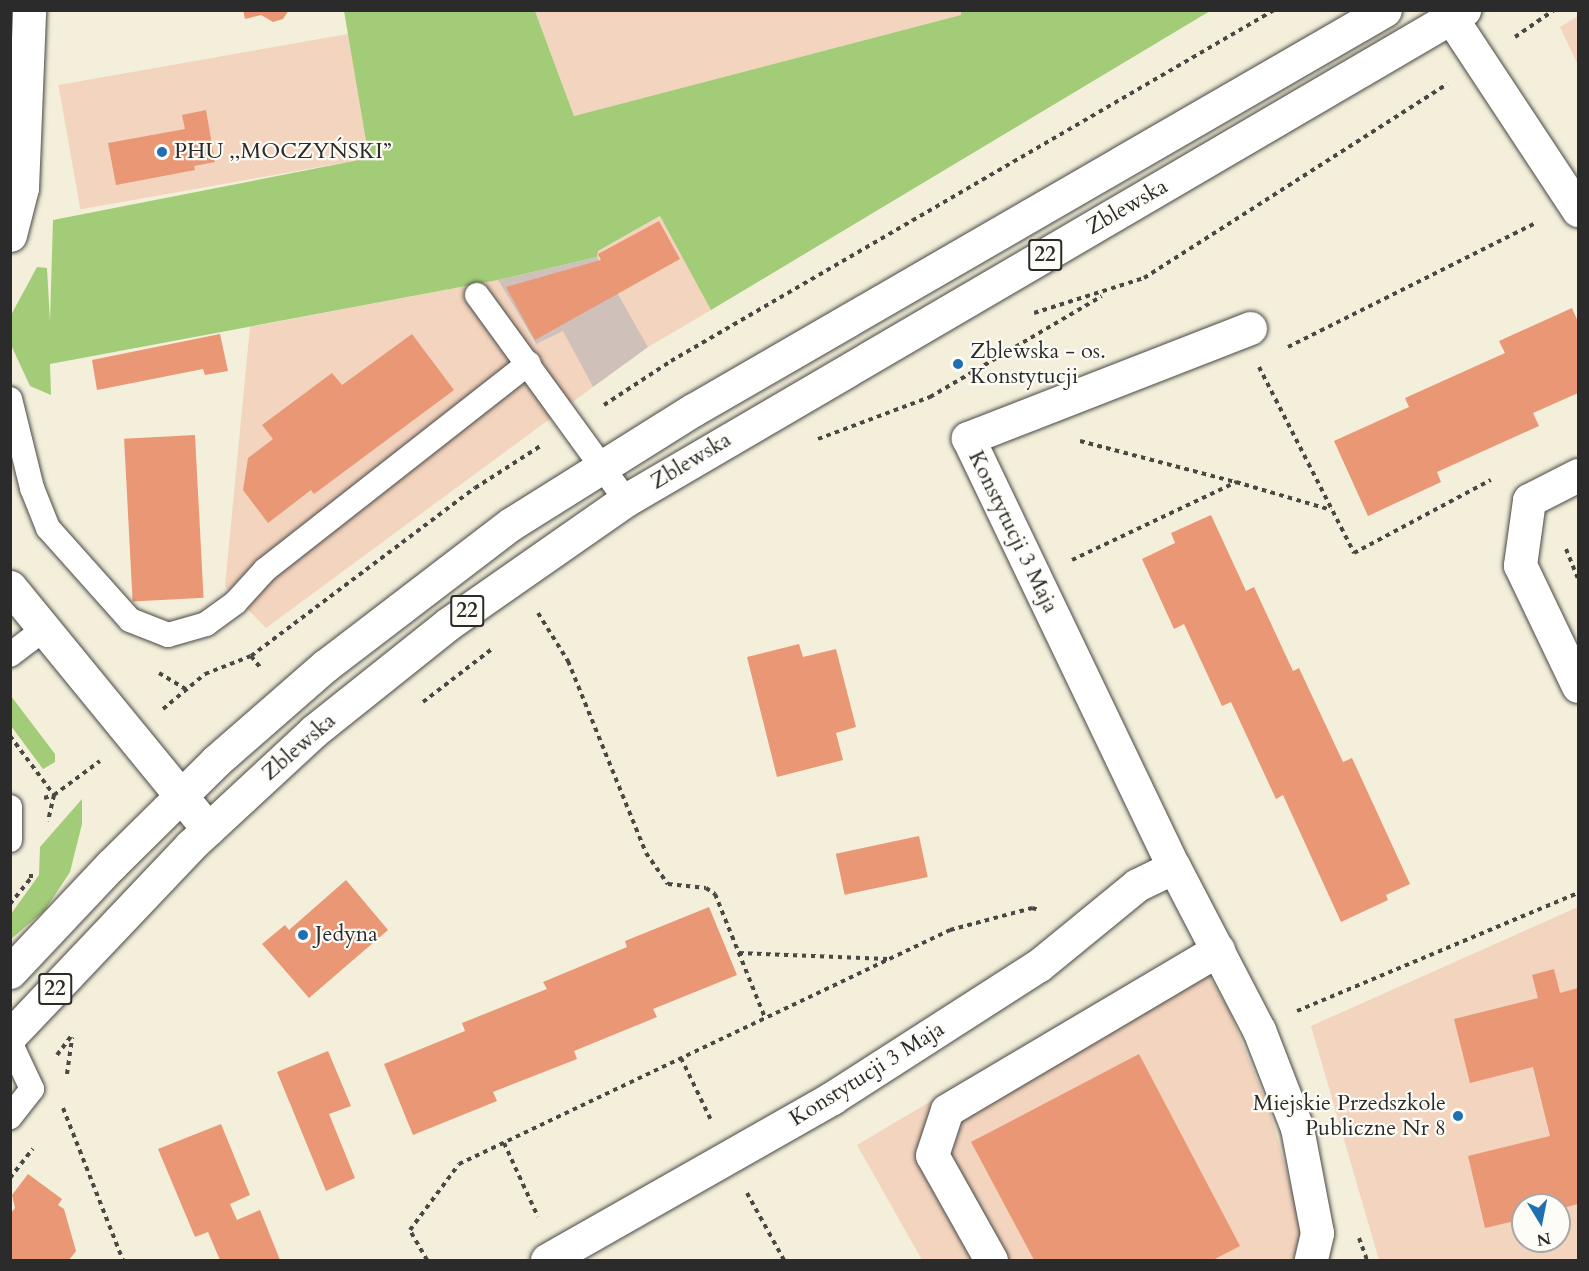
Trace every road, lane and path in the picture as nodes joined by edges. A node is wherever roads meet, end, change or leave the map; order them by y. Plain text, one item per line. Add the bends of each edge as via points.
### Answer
1 (29, 10) edge
2 (1274, 10) edge
3 (1385, 10) edge
4 (1554, 10) edge
5 (1458, 15) edge
6 (1481, 62) junction
7 (1576, 207) edge
8 (10, 235) edge
9 (477, 295) dead end
10 (1250, 328) dead end
11 (1285, 349) dead end
12 (1256, 361) dead end
13 (529, 363) junction
14 (10, 399) edge
15 (574, 424) junction
16 (1077, 440) dead end
17 (809, 442) dead end
18 (602, 466) junction
19 (1578, 475) edge
20 (1497, 476) dead end
21 (1236, 482) junction
22 (626, 500) junction
23 (1332, 510) junction
24 (1035, 578) junction
25 (10, 587) edge
26 (547, 606) dead end
27 (538, 613) junction
28 (528, 620) dead end
29 (44, 629) junction
30 (500, 642) dead end
31 (10, 655) edge
32 (251, 656) dead end
33 (1578, 686) edge
34 (416, 707) dead end
35 (180, 797) junction
36 (10, 807) edge
37 (208, 829) junction
38 (10, 840) edge
39 (1174, 867) junction
40 (1578, 893) edge
41 (1089, 925) junction
42 (1218, 950) junction
43 (739, 953) junction
44 (889, 959) junction
45 (10, 972) edge
46 (765, 1018) junction
47 (79, 1027) dead end
48 (1259, 1029) junction
49 (10, 1036) edge
50 (72, 1036) dead end
51 (10, 1042) edge
52 (681, 1058) junction
53 (63, 1108) dead end
54 (10, 1117) edge
55 (504, 1143) junction
56 (728, 1157) junction
57 (534, 1209) dead end
58 (1355, 1228) dead end
59 (123, 1260) edge
60 (427, 1260) edge
61 (547, 1260) edge
62 (784, 1260) edge
63 (991, 1260) edge
64 (1311, 1260) edge
65 (1367, 1260) edge

1 - 8 main road via 22,188
2 - 15 path via 671,361
3 - 18 main road, Zblewska / 22
4 - 6 path
5 - 6 main road
5 - 22 main road, Zblewska / 22
6 - 7 main road
6 - 17 path via 1144,278 1108,292 930,397
7 - 11 path
9 - 13 lane
10 - 24 main road, Konstytucji 3 Maja via 968,438
12 - 23 path
13 - 14 lane via 266,570 235,603 206,624 168,635 130,620 48,528 32,488
13 - 15 lane
15 - 18 lane
15 - 32 path via 475,488
16 - 21 path
18 - 22 lane
18 - 35 main road, Zblewska / 22 via 511,524 334,659
19 - 33 main road via 1529,500 1520,564
20 - 23 path via 1354,553
21 - 23 path
21 - 24 path
22 - 37 main road, Zblewska / 22 via 440,631 314,731
24 - 39 main road, Konstytucji 3 Maja
25 - 29 main road
26 - 27 path
27 - 28 path
27 - 43 path via 568,661 646,853 668,884 706,888 715,894
29 - 31 lane
29 - 35 main road
30 - 34 path
35 - 37 main road
35 - 45 main road, Zblewska / 22
36 - 38 lane
37 - 49 main road, Zblewska / 22
39 - 41 main road, Konstytucji 3 Maja via 1137,885
39 - 42 main road, Konstytucji 3 Maja
40 - 48 path
41 - 44 path via 1032,908 950,930
41 - 56 main road, Konstytucji 3 Maja via 1028,972 831,1098
42 - 48 main road, Konstytucji 3 Maja
42 - 63 main road via 947,1110 932,1155
43 - 44 path
43 - 46 path
44 - 46 path
46 - 52 path
47 - 50 path
48 - 64 main road, Konstytucji 3 Maja via 1297,1128 1317,1233
51 - 54 lane via 32,1089
52 - 55 path
52 - 56 path
53 - 59 path
55 - 57 path
55 - 60 path via 459,1164 410,1230
56 - 61 main road, Konstytucji 3 Maja
56 - 62 path
58 - 65 path

